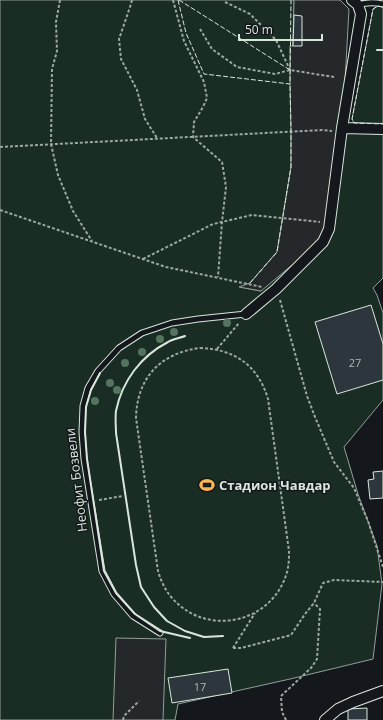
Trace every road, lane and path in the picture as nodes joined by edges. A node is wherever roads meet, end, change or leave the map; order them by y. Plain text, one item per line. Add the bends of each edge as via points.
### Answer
1 (60, 0) edge
2 (132, 0) edge
3 (173, 0) edge
4 (225, 2) dead end
5 (355, 2) edge
6 (383, 4) edge
7 (200, 29) dead end
8 (290, 70) junction
9 (334, 76) dead end
10 (383, 129) edge
11 (341, 130) junction
12 (193, 137) junction
13 (157, 138) junction
14 (51, 144) junction
15 (0, 147) edge
16 (0, 210) edge
17 (222, 222) junction
18 (330, 223) junction
19 (93, 242) junction
20 (142, 259) junction
21 (218, 278) junction
22 (276, 289) junction
23 (246, 314) junction
24 (217, 349) junction
25 (124, 496) dead end
26 (94, 500) dead end
27 (383, 568) edge
28 (383, 582) edge
29 (314, 604) junction
30 (255, 612) junction
31 (160, 633) dead end
32 (383, 691) edge
33 (139, 701) dead end
34 (123, 720) edge
35 (286, 720) edge
36 (325, 720) edge

1 - 14 path via 56,22 57,51 52,69
2 - 13 path via 119,39 121,59 136,90 145,119
3 - 12 path via 184,41 204,82 207,98 194,122
4 - 8 path via 250,14 276,40
5 - 6 lane
5 - 11 street via 361,14
7 - 8 path via 212,49 237,67 275,74
8 - 9 path
10 - 11 street
11 - 12 path
11 - 18 street
12 - 13 path
12 - 17 path via 222,162 226,187
13 - 14 path
14 - 15 path
14 - 19 path via 58,175 73,211
16 - 19 path
17 - 18 path via 252,215
17 - 20 path
17 - 21 path
18 - 22 street via 323,242
19 - 20 path
20 - 21 path
21 - 22 path
22 - 23 street
22 - 27 path via 314,417 334,462 354,488
23 - 24 path
23 - 31 lane, Неофит Бозвели via 198,318 142,333 119,348 98,371 88,388 83,406 84,459 102,571 114,594 133,616
24 - 30 path via 230,353 247,364 260,380 268,399 289,562 278,591 268,603
24 - 30 path via 189,349 161,362 150,374 138,398 136,418 158,571 172,598 196,616 226,621 246,617
25 - 26 path
28 - 29 path via 334,580 323,583
29 - 30 path via 291,635 233,648
29 - 35 path via 320,609 317,659 281,696 282,712
32 - 36 street via 338,709
33 - 34 path

